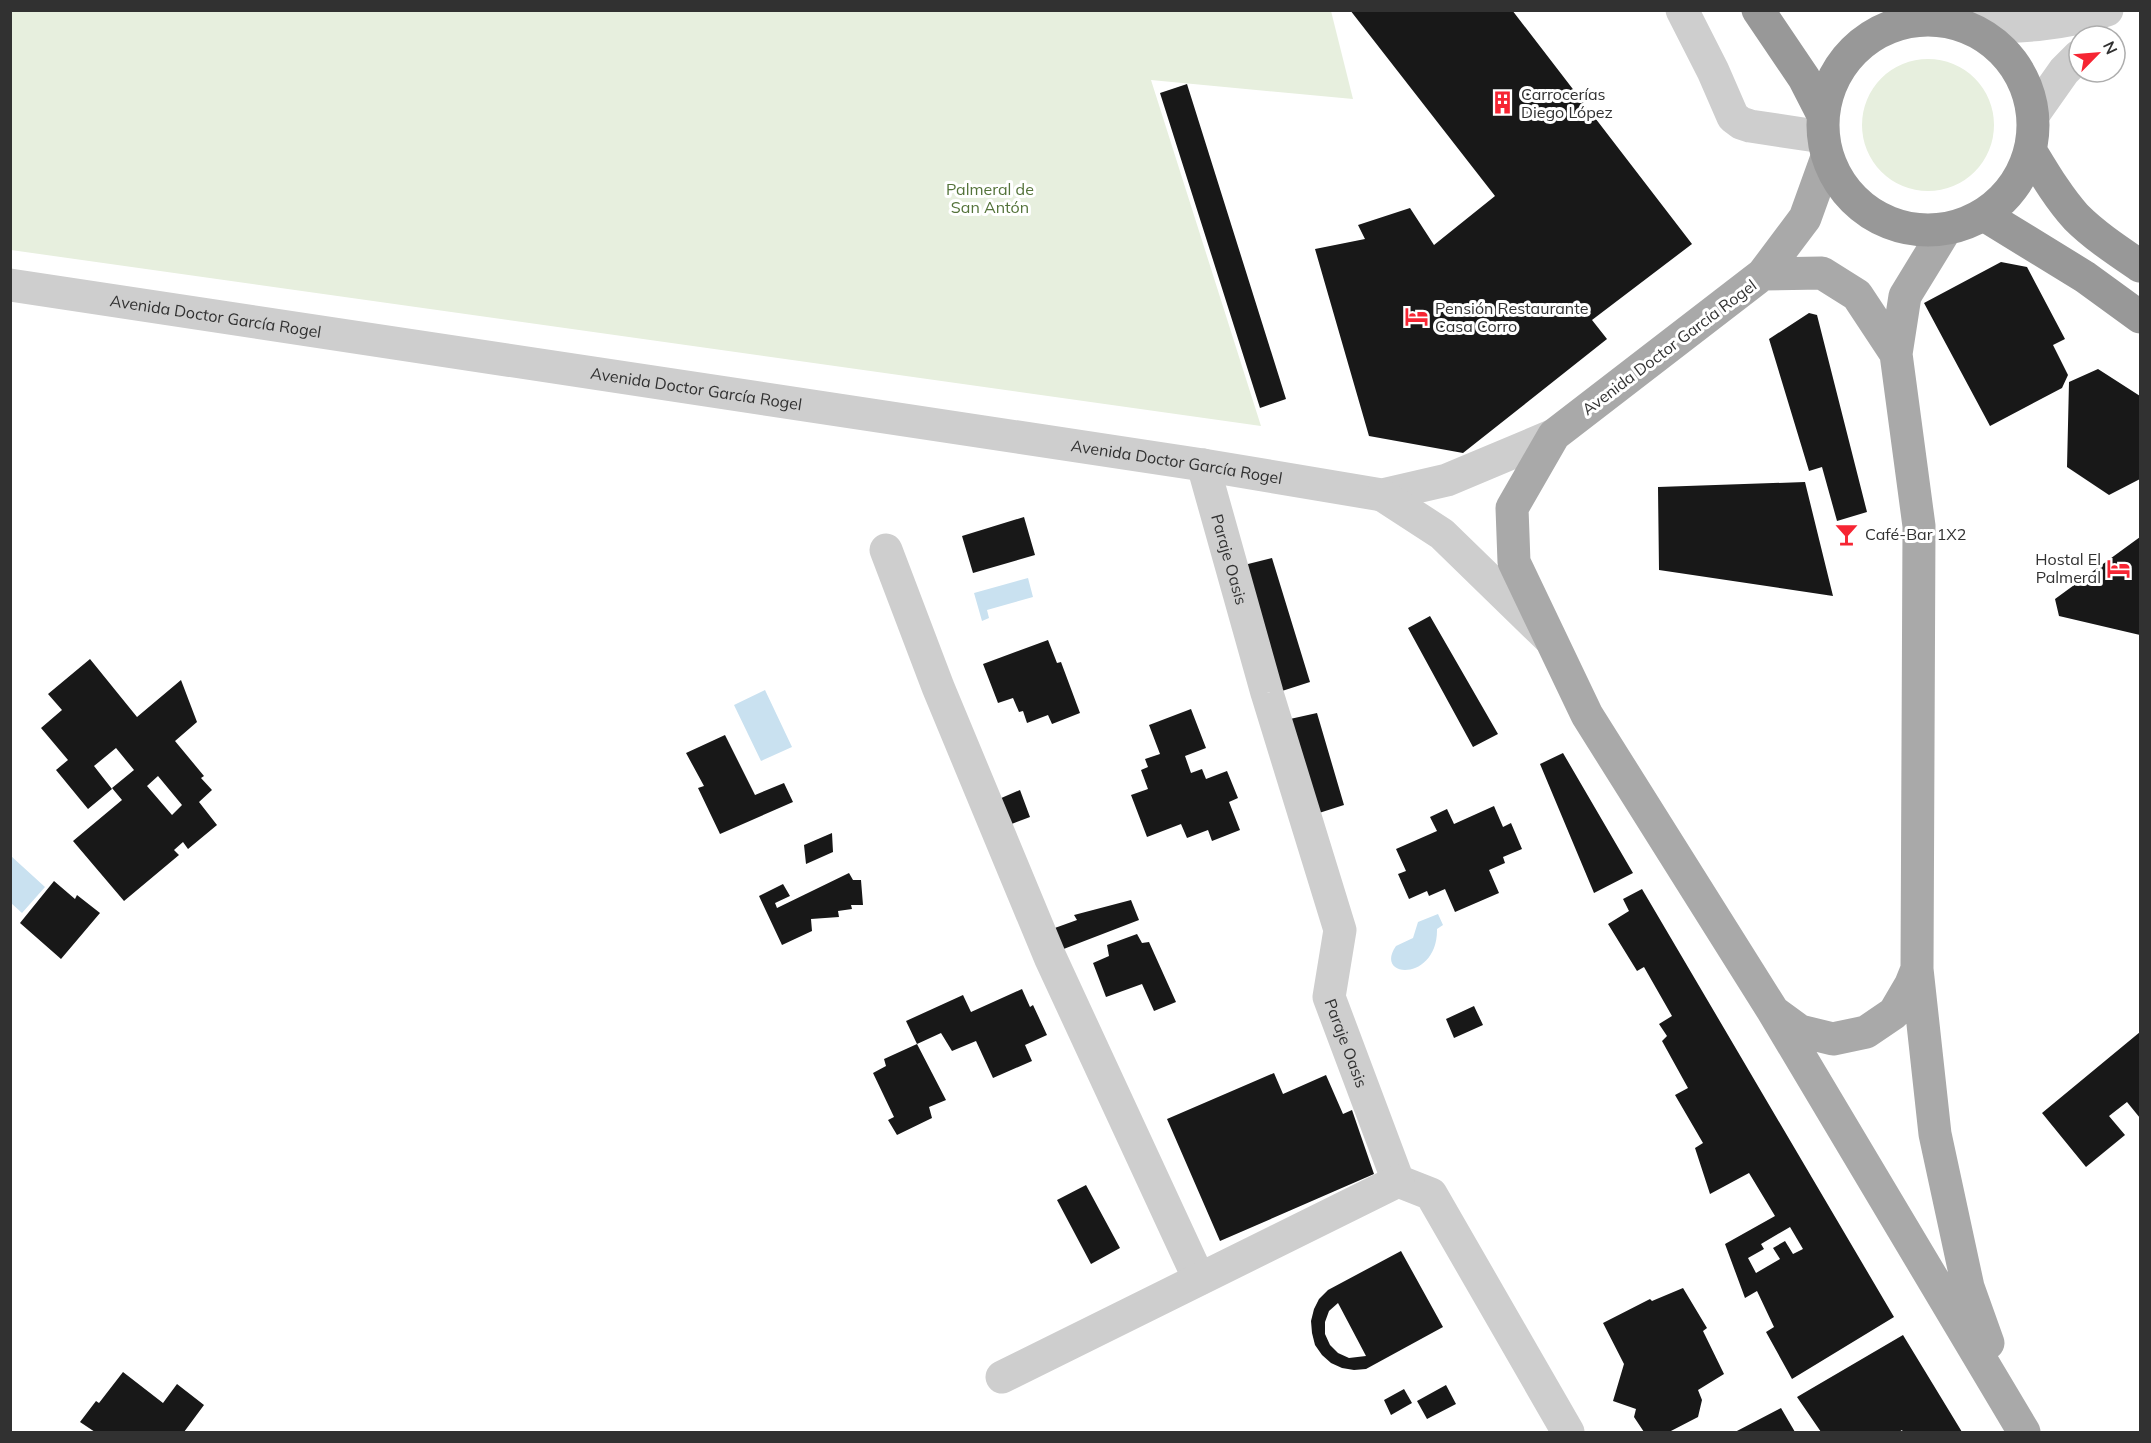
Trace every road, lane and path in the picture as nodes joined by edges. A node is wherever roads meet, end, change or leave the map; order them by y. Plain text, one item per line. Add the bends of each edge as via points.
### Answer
1 (1682, 10) edge
2 (1758, 10) edge
3 (2107, 10) edge
4 (2128, 10) edge
5 (1932, 18) edge
6 (2112, 24) edge
7 (2067, 68) edge
8 (2033, 115) junction
9 (1825, 136) junction
10 (2030, 150) junction
11 (1984, 215) junction
12 (1946, 230) junction
13 (2140, 266) edge
14 (1763, 274) junction
15 (10, 285) edge
16 (2140, 316) edge
17 (1896, 354) junction
18 (1554, 435) junction
19 (1203, 465) junction
20 (1382, 495) junction
21 (886, 550) dead end
22 (1551, 639) junction
23 (1917, 969) junction
24 (1773, 1011) junction
25 (1398, 1181) junction
26 (1199, 1279) junction
27 (1002, 1377) dead end
28 (2020, 1425) edge
29 (1568, 1432) edge

1 - 9 street via 1733,117 1750,126
2 - 9 highway via 1804,78
3 - 5 street via 2057,23 2012,27
4 - 6 street
5 - 8 highway via 1992,42 2012,62 2026,87
5 - 9 highway via 1889,27 1864,41 1844,62 1830,86
7 - 8 street
8 - 10 highway
9 - 12 highway via 1845,191 1873,216 1909,229
9 - 14 main road, Avenida Doctor García Rogel via 1805,218
10 - 11 highway via 2021,176 2005,198
10 - 13 highway via 2076,217
11 - 12 highway
11 - 16 highway
12 - 17 main road via 1905,296
14 - 17 main road via 1822,273 1857,295
14 - 18 main road, Avenida Doctor García Rogel
15 - 19 street, Avenida Doctor García Rogel
17 - 23 main road via 1919,526
18 - 20 street, Avenida Doctor García Rogel via 1448,480
18 - 22 main road, Avenida Doctor García Rogel via 1512,508 1514,562
19 - 20 street, Avenida Doctor García Rogel
19 - 25 street, Paraje Oasis via 1267,693 1340,930 1329,997
20 - 22 street, Avenida Doctor García Rogel via 1442,534
21 - 26 street via 1050,957
22 - 24 main road via 1587,715
23 - 24 main road via 1894,1012 1866,1032 1833,1039 1800,1031
23 - 28 main road via 1935,1134 1968,1287
24 - 28 main road
25 - 26 street
25 - 29 street via 1431,1194
26 - 27 street

